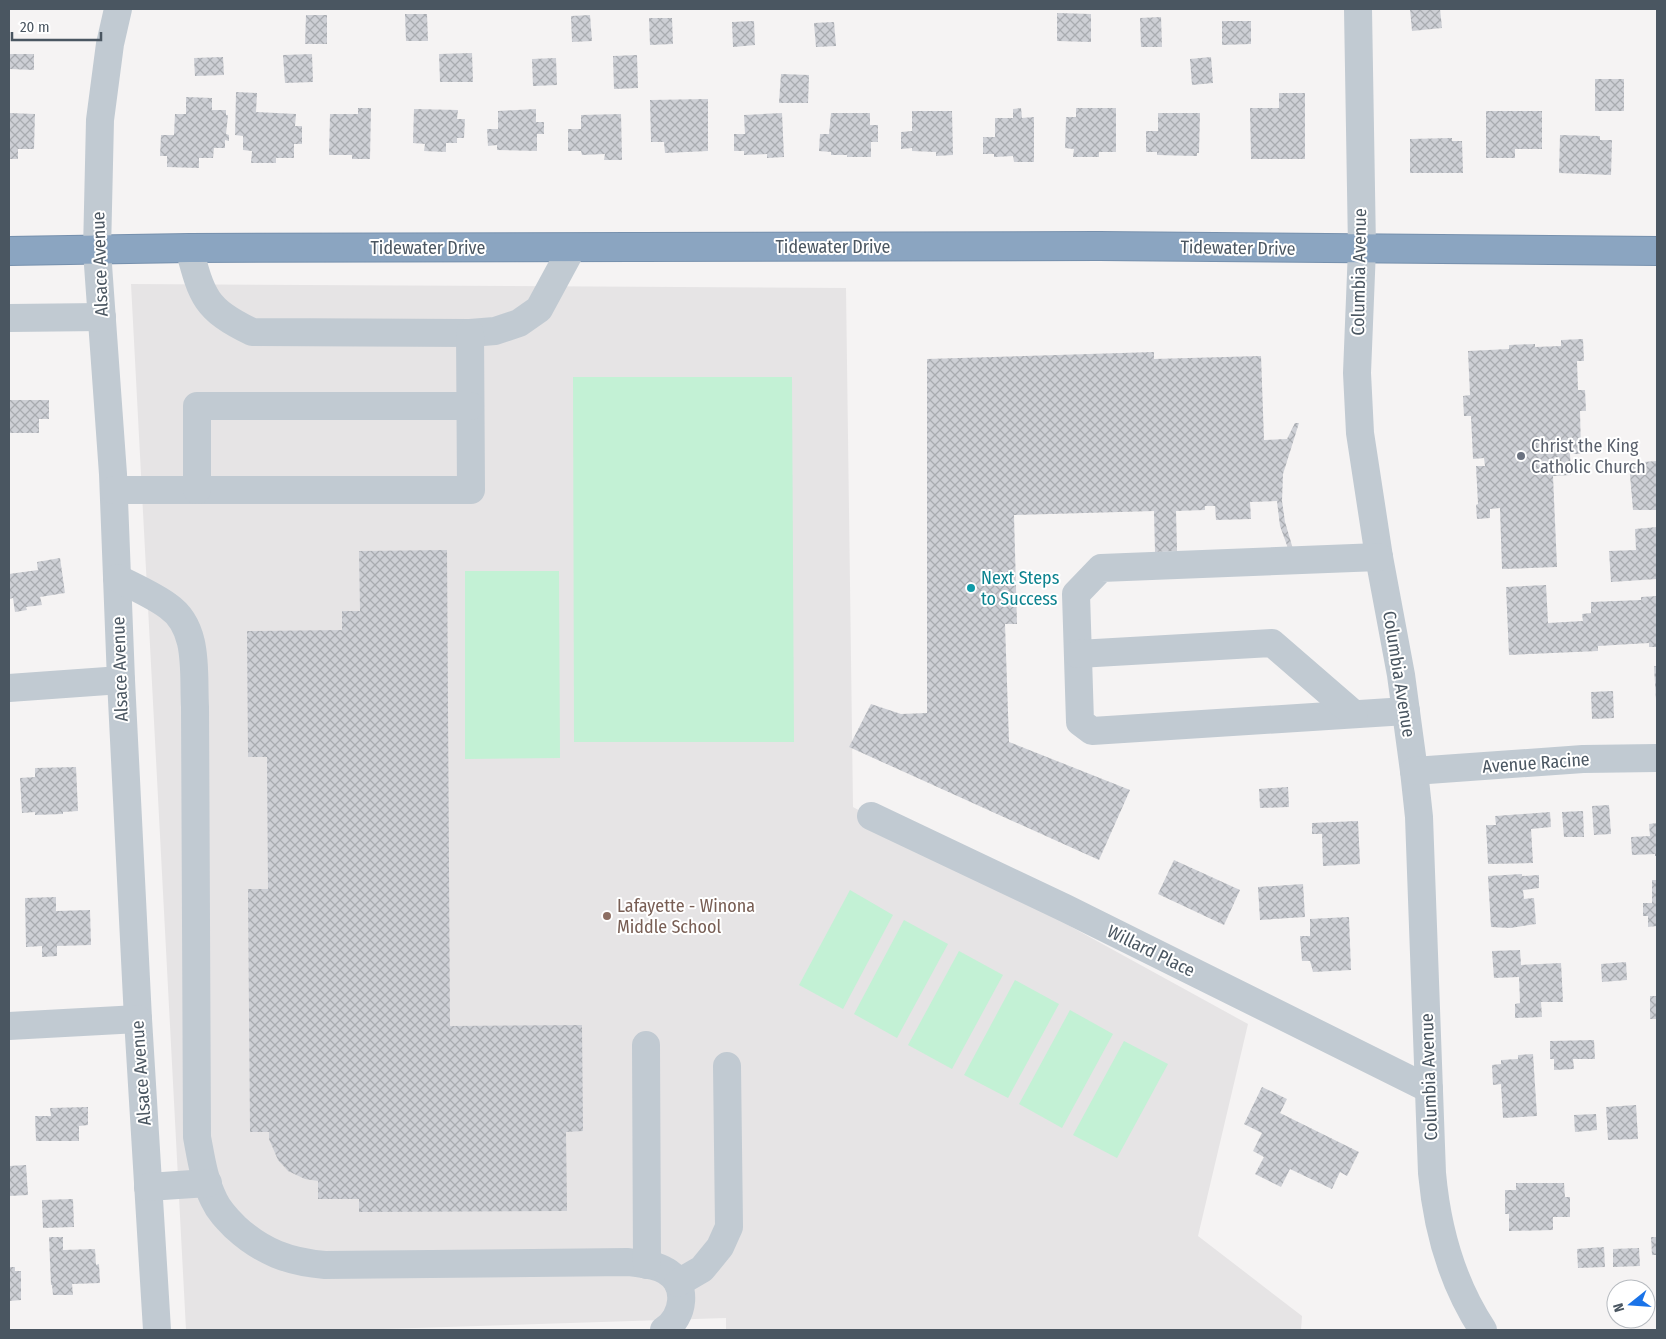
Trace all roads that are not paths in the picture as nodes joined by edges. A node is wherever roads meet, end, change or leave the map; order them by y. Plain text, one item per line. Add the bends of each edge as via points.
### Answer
1 (118, 9) edge
2 (1358, 9) edge
3 (190, 248) junction
4 (572, 248) junction
5 (1362, 249) junction
6 (9, 251) edge
7 (97, 251) junction
8 (1657, 251) edge
9 (102, 317) junction
10 (9, 318) edge
11 (470, 334) junction
12 (470, 406) junction
13 (114, 490) junction
14 (197, 490) junction
15 (1379, 557) junction
16 (117, 578) junction
17 (1078, 654) junction
18 (120, 680) junction
19 (9, 688) edge
20 (1406, 711) junction
21 (1354, 714) junction
22 (1657, 758) edge
23 (1414, 772) junction
24 (872, 816) dead end
25 (138, 1019) junction
26 (9, 1026) edge
27 (646, 1045) dead end
28 (727, 1066) dead end
29 (1429, 1089) junction
30 (208, 1183) junction
31 (148, 1187) junction
32 (647, 1265) junction
33 (678, 1283) junction
34 (157, 1330) edge
35 (664, 1330) edge
36 (1483, 1330) edge

1 - 7 street, Alsace Avenue via 100,120
2 - 5 street, Columbia Avenue
3 - 4 highway, Tidewater Drive
3 - 7 highway, Tidewater Drive
3 - 11 street via 198,284 211,306 229,321 252,332
4 - 5 highway, Tidewater Drive via 1099,246
4 - 11 street via 539,309 519,323 495,331
5 - 8 highway, Tidewater Drive
5 - 15 street, Columbia Avenue via 1357,373 1360,433
6 - 7 highway, Tidewater Drive
7 - 9 street, Alsace Avenue
9 - 10 street
9 - 13 street, Alsace Avenue
11 - 12 street
12 - 14 street via 197,406
12 - 14 street via 470,490
13 - 14 street
13 - 16 street, Alsace Avenue
15 - 17 street via 1101,568 1076,594
15 - 20 street, Columbia Avenue
16 - 18 street, Alsace Avenue
16 - 30 street via 169,606 184,622 192,642 197,1136
17 - 21 street via 1272,643
17 - 21 street via 1080,722 1092,731
18 - 19 street
18 - 25 street, Alsace Avenue
20 - 21 street
20 - 23 street, Columbia Avenue
22 - 23 street, Avenue Racine via 1583,759
23 - 29 street, Columbia Avenue via 1419,818
24 - 29 street, Willard Place
25 - 26 street
25 - 31 street, Alsace Avenue
27 - 32 street
28 - 33 street via 728,1227 720,1247 702,1269
29 - 36 street, Columbia Avenue via 1432,1173 1442,1238 1458,1284
30 - 31 street
30 - 32 street via 224,1216 251,1241 277,1256 307,1264 628,1262
31 - 34 street, Alsace Avenue
32 - 33 street via 668,1271
33 - 35 street via 680,1312 671,1326

